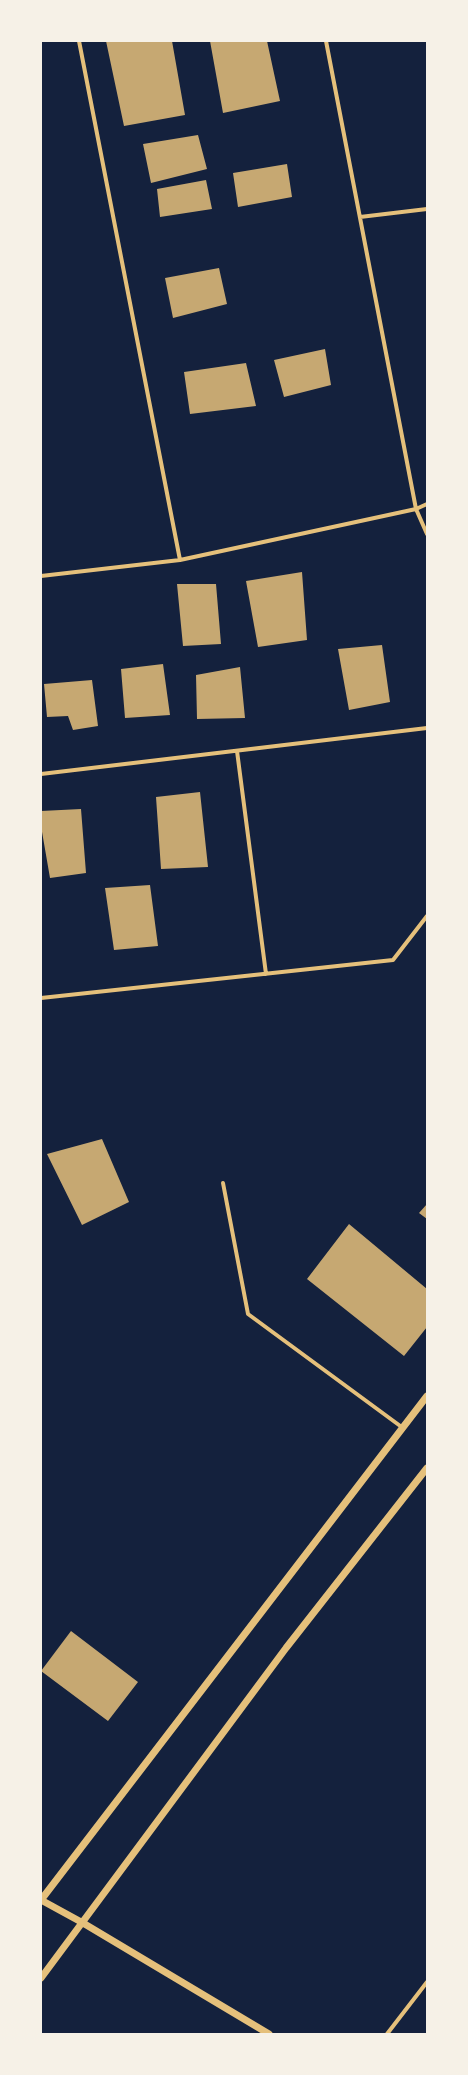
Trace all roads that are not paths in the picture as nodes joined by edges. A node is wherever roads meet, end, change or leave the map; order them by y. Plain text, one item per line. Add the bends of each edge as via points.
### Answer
1 (79, 41) edge
2 (326, 41) edge
3 (427, 209) edge
4 (360, 218) junction
5 (427, 504) edge
6 (416, 509) junction
7 (427, 534) edge
8 (180, 560) junction
9 (41, 576) edge
10 (427, 728) edge
11 (237, 751) junction
12 (41, 774) edge
13 (427, 916) edge
14 (266, 974) junction
15 (41, 998) edge
16 (223, 1183) dead end
17 (427, 1396) edge
18 (402, 1428) junction
19 (427, 1468) edge
20 (41, 1900) edge
21 (83, 1923) junction
22 (41, 1978) edge
23 (427, 1982) edge
24 (269, 2034) edge
25 (386, 2034) edge

1 - 8 street
2 - 4 street
3 - 4 street
4 - 6 street
5 - 6 street
6 - 7 street
6 - 8 street
8 - 9 street
10 - 11 street
11 - 12 street
11 - 14 street
13 - 14 street via 393,960
14 - 15 street
16 - 18 street via 248,1314
17 - 18 street
18 - 20 street
19 - 21 street via 286,1648
20 - 21 street
21 - 22 street
21 - 24 street
23 - 25 street

